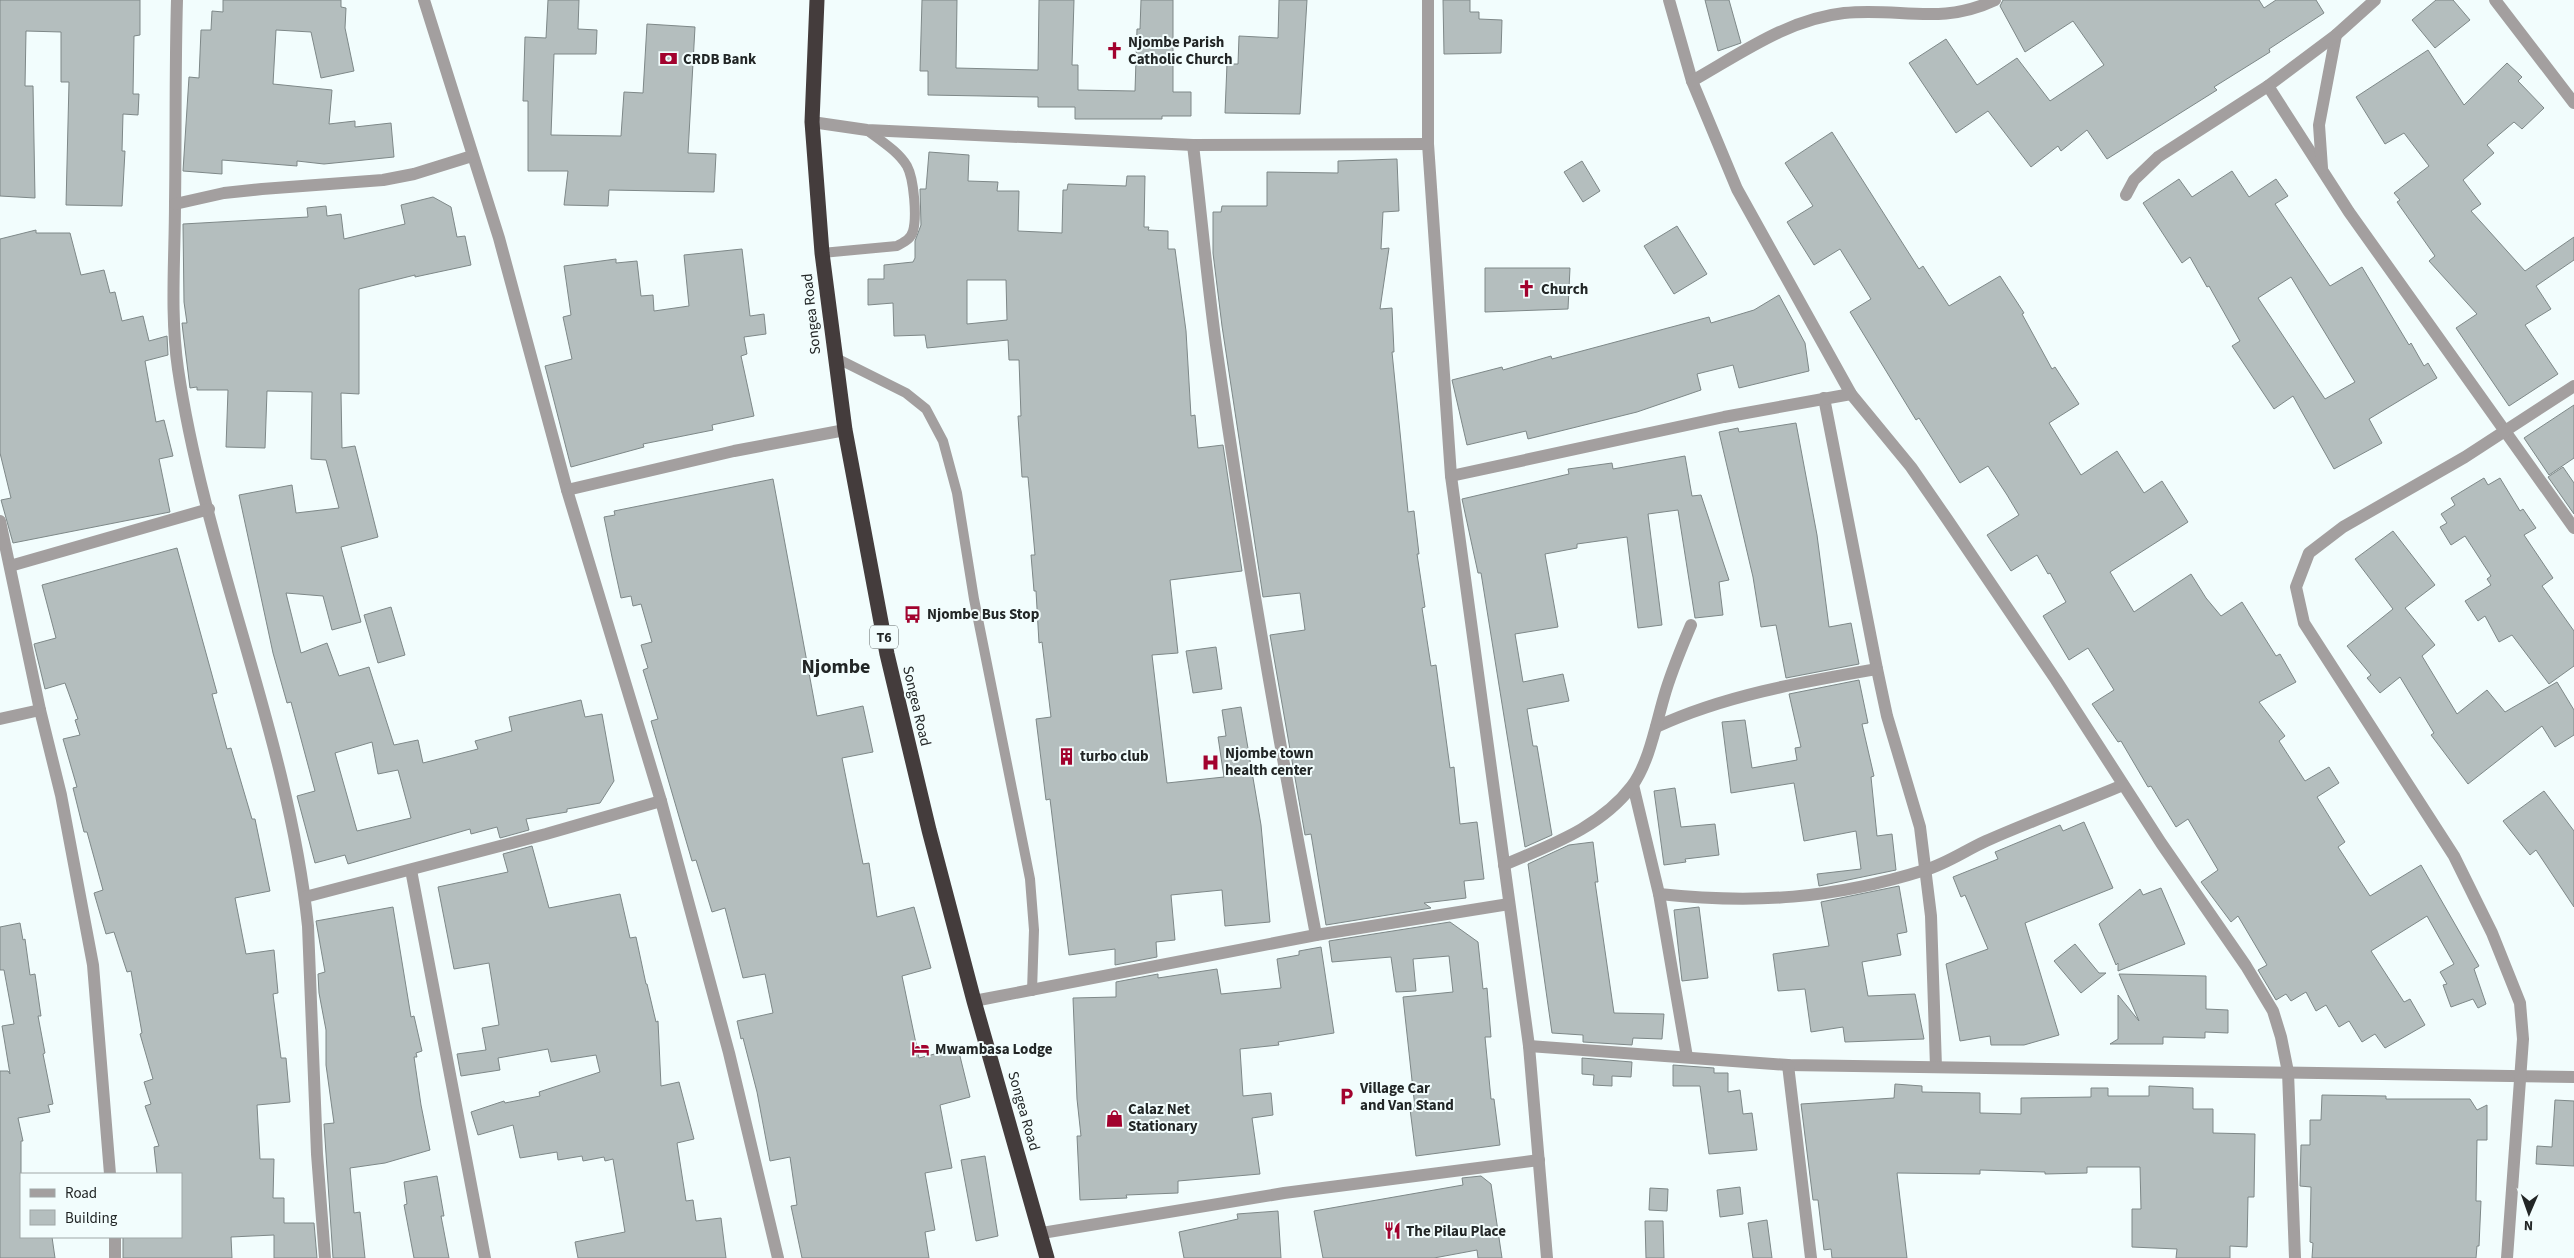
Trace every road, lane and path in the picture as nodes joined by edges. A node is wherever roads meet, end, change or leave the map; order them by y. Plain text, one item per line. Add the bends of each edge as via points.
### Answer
1 (176, 0) edge
2 (424, 0) edge
3 (817, 0) edge
4 (1428, 0) edge
5 (1669, 0) edge
6 (1995, 0) edge
7 (2375, 0) edge
8 (2495, 0) edge
9 (1871, 6) edge
10 (2336, 35) junction
11 (1692, 81) junction
12 (2268, 86) junction
13 (2574, 103) edge
14 (812, 122) junction
15 (867, 130) junction
16 (1428, 144) junction
17 (1193, 145) junction
18 (472, 156) junction
19 (2323, 175) junction
20 (2126, 195) dead end
21 (175, 204) junction
22 (822, 253) junction
23 (834, 357) junction
24 (2574, 386) edge
25 (1851, 394) junction
26 (1824, 398) junction
27 (845, 430) junction
28 (2506, 431) junction
29 (1451, 476) junction
30 (567, 490) junction
31 (209, 509) junction
32 (0, 521) edge
33 (2574, 528) edge
34 (10, 566) junction
35 (1691, 626) dead end
36 (1877, 669) junction
37 (40, 710) junction
38 (0, 719) edge
39 (1656, 727) junction
40 (1633, 785) junction
41 (2124, 785) junction
42 (661, 801) junction
43 (1504, 865) junction
44 (411, 870) junction
45 (1927, 870) junction
46 (1659, 894) junction
47 (305, 897) junction
48 (1509, 904) junction
49 (1316, 936) junction
50 (1032, 991) junction
51 (974, 1000) junction
52 (1529, 1046) junction
53 (1687, 1057) junction
54 (1788, 1065) junction
55 (1936, 1067) junction
56 (2288, 1072) junction
57 (2520, 1075) junction
58 (2574, 1077) edge
59 (1539, 1160) junction
60 (110, 1173) edge
61 (1042, 1233) junction
62 (115, 1238) edge
63 (116, 1258) edge
64 (324, 1258) edge
65 (485, 1258) edge
66 (778, 1258) edge
67 (1048, 1258) edge
68 (1547, 1258) edge
69 (1811, 1258) edge
70 (2295, 1258) edge
71 (2507, 1258) edge

1 - 21 street
2 - 18 street
3 - 14 highway, Songea Road / T6
4 - 16 street
5 - 11 street
6 - 9 street via 1960,13 1929,16
7 - 10 street
8 - 13 street
9 - 11 street via 1811,19 1781,31
10 - 12 street
10 - 19 street via 2319,125
11 - 25 street via 1737,189
12 - 19 street
12 - 20 street via 2158,157 2134,180
14 - 15 street
14 - 22 highway, Songea Road / T6
15 - 17 street
15 - 22 lane via 898,155 907,167 912,181 912,233 897,246
16 - 17 street
16 - 29 street
17 - 49 street via 1236,479
18 - 21 street via 383,180 262,189
18 - 30 street via 499,238
19 - 28 street
21 - 31 street via 173,285 178,367
22 - 23 highway, Songea Road / T6
23 - 27 highway, Songea Road / T6
23 - 50 lane via 906,393 926,409 943,441 957,493 974,599 1030,879 1034,930
24 - 28 street
25 - 26 street
25 - 41 street via 1911,467
26 - 29 street via 1706,420
26 - 36 street
27 - 30 street via 734,451
27 - 51 highway, Songea Road / T6 via 887,654
28 - 33 street
28 - 57 street via 2343,527 2309,553 2296,587 2304,623 2454,856 2492,932 2520,1002 2523,1039
29 - 43 street
30 - 42 street
31 - 34 street
31 - 47 street via 283,783
32 - 34 street
34 - 37 street
35 - 39 street
36 - 39 street via 1805,681 1735,699 1699,709
36 - 45 street via 1887,716 1920,827
37 - 38 street
37 - 60 street via 61,795 93,965
39 - 40 street
40 - 43 street via 1606,812 1569,838
40 - 46 street
41 - 45 street via 1986,841
41 - 56 street via 2273,1011
42 - 44 street
42 - 66 street via 729,1053
43 - 48 street
44 - 47 street
44 - 65 street
45 - 46 street via 1876,884 1781,899 1708,899
45 - 55 street
46 - 53 street
47 - 64 street
48 - 49 street
48 - 52 street
49 - 50 street
50 - 51 street
51 - 61 highway, Songea Road / T6
52 - 53 street
52 - 59 street
53 - 54 street
54 - 55 street
54 - 69 street
55 - 56 street
56 - 57 street
56 - 70 street
57 - 58 street
57 - 71 street
59 - 61 street via 1284,1193
59 - 68 street
61 - 67 highway, Songea Road / T6
62 - 63 street

